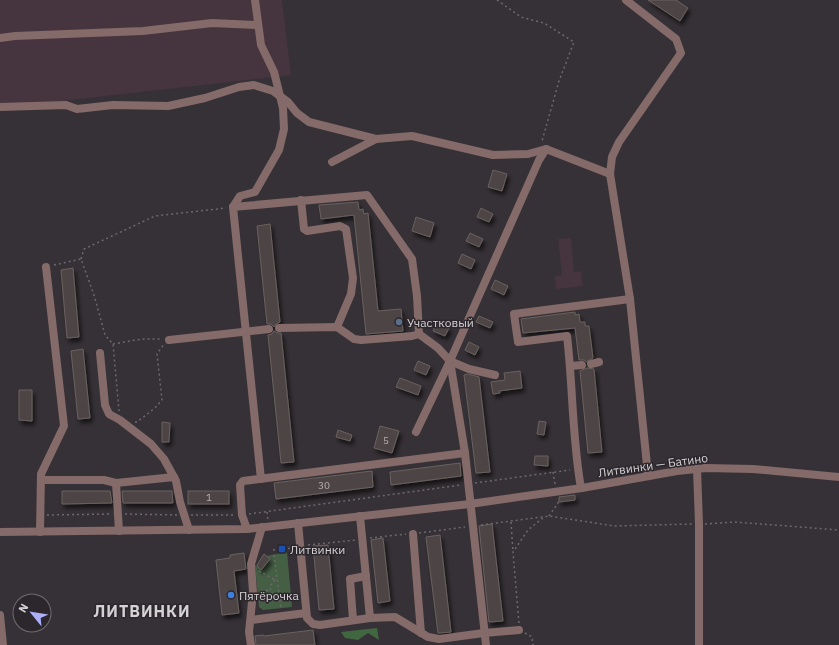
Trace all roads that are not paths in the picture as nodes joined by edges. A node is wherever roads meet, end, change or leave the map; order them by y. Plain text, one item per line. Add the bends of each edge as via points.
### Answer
1 (255, 0) edge
2 (626, 0) edge
3 (258, 25) junction
4 (0, 38) edge
5 (279, 97) junction
6 (0, 107) edge
7 (376, 139) junction
8 (546, 149) junction
9 (332, 162) dead end
10 (610, 174) junction
11 (301, 200) junction
12 (233, 207) junction
13 (46, 267) road end
14 (630, 299) junction
15 (337, 326) junction
16 (279, 328) dead end
17 (269, 329) dead end
18 (246, 332) junction
19 (419, 334) junction
20 (170, 340) road end
21 (100, 353) dead end
22 (450, 361) junction
23 (582, 365) dead end
24 (571, 366) junction
25 (495, 376) dead end
26 (416, 432) dead end
27 (466, 453) junction
28 (697, 469) junction
29 (648, 475) junction
30 (174, 477) junction
31 (839, 477) edge
32 (41, 480) junction
33 (262, 480) junction
34 (116, 483) junction
35 (581, 488) junction
36 (470, 504) junction
37 (360, 516) junction
38 (298, 523) junction
39 (265, 525) junction
40 (247, 529) junction
41 (189, 530) junction
42 (119, 531) junction
43 (0, 532) edge
44 (40, 532) junction
45 (413, 534) road end
46 (366, 576) junction
47 (306, 613) junction
48 (0, 615) edge
49 (370, 618) junction
50 (251, 620) junction
51 (353, 620) junction
52 (519, 630) road end
53 (484, 633) junction
54 (421, 634) junction
55 (3, 645) edge
56 (251, 645) edge
57 (486, 645) edge
58 (699, 645) edge

1 - 3 street
2 - 10 street via 676,39 680,53 619,142 612,157
3 - 4 street via 212,23 143,31
3 - 5 street via 261,45 274,72
5 - 6 street via 273,91 254,85 168,106 113,105 77,109 66,105
5 - 7 street via 309,122
5 - 12 street via 283,108 284,128 279,150 255,192 240,196
7 - 8 street via 412,136 493,155 528,154
7 - 9 street
8 - 10 street
8 - 22 street
10 - 14 street
11 - 12 street
11 - 15 street via 304,229 307,231 340,226 346,229 353,278 351,294
11 - 19 street via 364,195 368,197 412,259
12 - 18 street
13 - 32 street via 64,426 41,474
14 - 24 street via 514,314 518,342 567,336
14 - 29 street
15 - 16 street
15 - 19 street via 354,339 360,340
17 - 18 street
18 - 20 street
18 - 33 street
19 - 22 street
21 - 30 street via 105,405 109,414 151,444 164,459
22 - 25 street
22 - 26 street
22 - 27 street
23 - 24 street
24 - 35 street via 577,469
27 - 33 street
27 - 36 street
28 - 29 street, Литвинки — Батино
28 - 31 street, Литвинки — Батино via 753,469
28 - 58 street
29 - 35 street, Литвинки — Батино
30 - 34 street
30 - 41 street
32 - 34 street via 104,480
32 - 44 street
33 - 40 street via 241,482 240,485 242,515
34 - 42 street
35 - 36 street, Литвинки — Батино
36 - 37 street, Литвинки — Батино
36 - 53 street
37 - 38 street, Литвинки — Батино
37 - 46 street
38 - 39 street, Литвинки — Батино
38 - 47 street
39 - 40 street, Литвинки — Батино
39 - 50 street via 251,564
40 - 41 street, Литвинки — Батино
41 - 42 street, Литвинки — Батино
42 - 44 street, Литвинки — Батино
43 - 44 street, Литвинки — Батино
45 - 54 street
46 - 49 street
46 - 51 street via 350,579
47 - 50 street
47 - 51 street via 312,624
48 - 55 street
49 - 51 street
49 - 54 street via 395,617
50 - 56 street
52 - 53 street
53 - 54 street via 439,639
53 - 57 street

